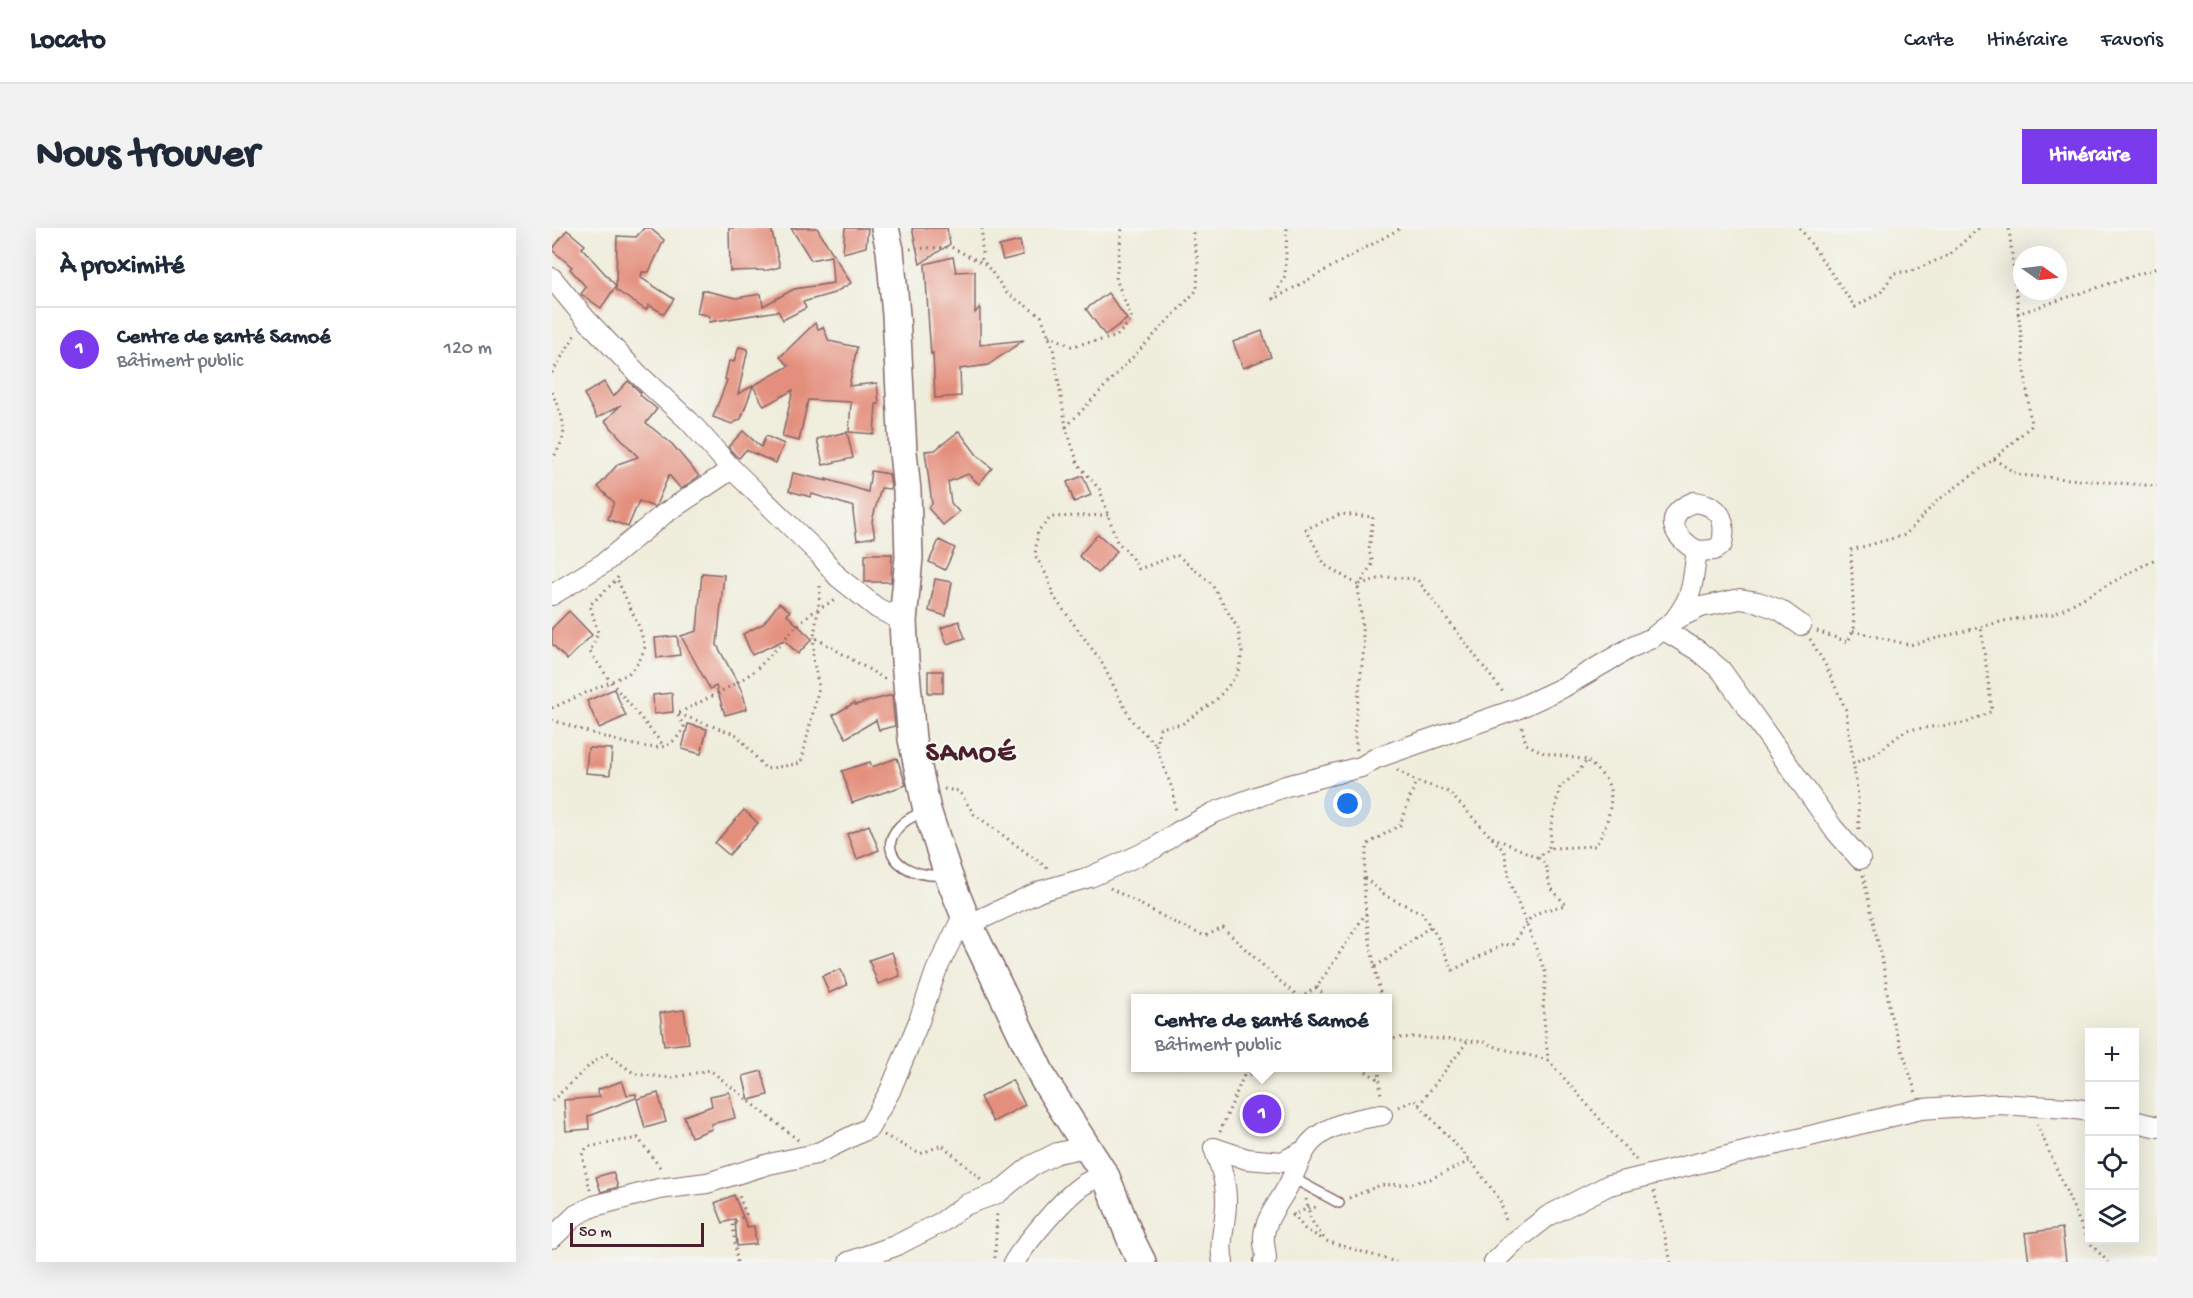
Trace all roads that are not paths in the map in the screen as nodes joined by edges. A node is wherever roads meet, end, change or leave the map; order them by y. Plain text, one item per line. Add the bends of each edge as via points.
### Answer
1 (888, 239) edge
2 (552, 278) edge
3 (732, 469) junction
4 (1697, 551) dead end
5 (552, 595) edge
6 (903, 621) junction
7 (1670, 624) junction
8 (1802, 625) road end
9 (925, 798) junction
10 (1860, 859) dead end
11 (948, 874) junction
12 (967, 919) junction
13 (2085, 1110) edge
14 (1382, 1115) road end
15 (2139, 1122) edge
16 (2157, 1127) edge
17 (1086, 1147) junction
18 (1305, 1150) junction
19 (1106, 1177) junction
20 (1298, 1180) junction
21 (1339, 1203) road end
22 (552, 1238) edge
23 (1133, 1255) edge
24 (849, 1262) edge
25 (1014, 1262) edge
26 (1223, 1262) edge
27 (1264, 1262) edge
28 (1494, 1262) edge

1 - 6 main road via 907,491 909,558
2 - 3 street via 585,318 689,420
3 - 5 street via 664,514 604,563
3 - 6 street via 838,577 877,608
4 - 7 street via 1689,601
6 - 9 main road via 912,739
7 - 8 street via 1701,607 1740,599 1780,610
7 - 10 street via 1721,670 1833,828
7 - 12 street via 1652,638 1517,709 1213,813 1155,848 1090,877
9 - 11 main road
9 - 11 lane via 892,834 891,847 896,861 908,868 929,876
11 - 12 main road
12 - 17 main road via 1040,1072
12 - 22 street via 936,971 890,1091 869,1128 816,1154 707,1183 659,1189 594,1206 576,1215
13 - 28 street via 1988,1104 1921,1109 1651,1174 1610,1185 1548,1216
14 - 18 street via 1338,1125
15 - 16 street
17 - 19 main road
17 - 24 street via 1057,1153 1031,1166 998,1193 965,1205 942,1222 895,1246
18 - 20 street
18 - 26 street via 1282,1162 1247,1159 1214,1148 1224,1174 1227,1201 1222,1228
19 - 23 main road
19 - 25 street via 1089,1181 1056,1209
20 - 21 lane
20 - 27 street via 1281,1198 1266,1226

